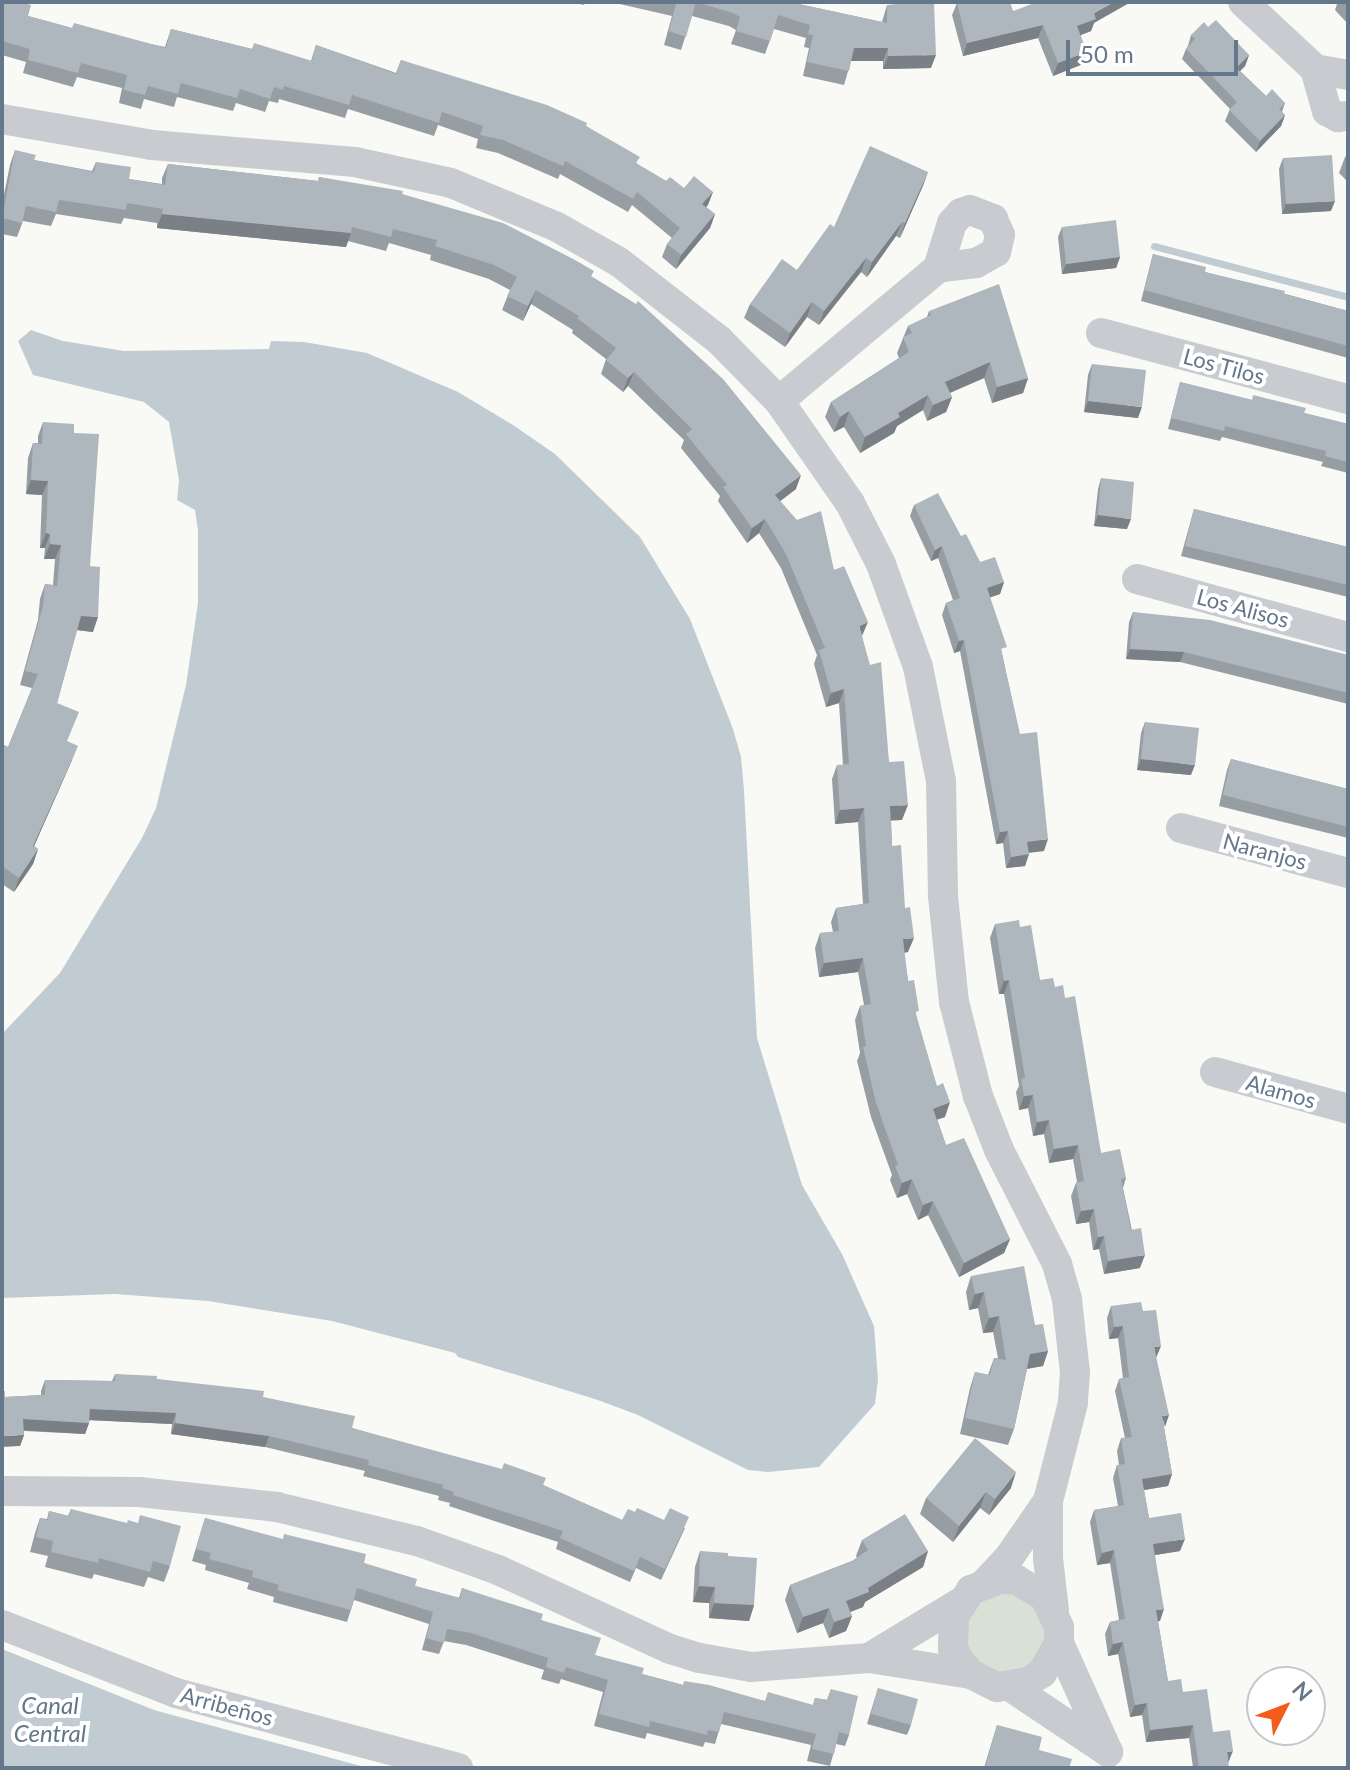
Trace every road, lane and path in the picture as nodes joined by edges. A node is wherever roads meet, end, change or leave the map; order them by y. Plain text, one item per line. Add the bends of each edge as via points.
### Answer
1 (1243, 2) edge
2 (1315, 69) junction
3 (1348, 75) edge
4 (1348, 116) edge
5 (2, 119) edge
6 (938, 268) dead end
7 (1101, 333) dead end
8 (1348, 399) edge
9 (779, 401) junction
10 (1137, 579) dead end
11 (1348, 637) edge
12 (1181, 828) dead end
13 (1348, 873) edge
14 (1215, 1072) dead end
15 (1348, 1109) edge
16 (2, 1491) edge
17 (1048, 1501) junction
18 (985, 1583) junction
19 (961, 1602) junction
20 (1054, 1611) junction
21 (2, 1625) edge
22 (1059, 1643) junction
23 (869, 1658) junction
24 (971, 1674) junction
25 (1011, 1687) junction
26 (1115, 1760) edge
27 (458, 1768) edge

1 - 2 street
2 - 3 street
2 - 4 street via 1327,111
5 - 9 street via 152,145 355,162 451,183 557,227 619,262 719,340
6 - 9 street
7 - 8 street, Los Tilos
9 - 17 street via 850,503 881,564 924,694 941,781 946,933 959,1026 983,1109 1057,1264 1069,1312 1073,1403
10 - 11 street, Los Alisos
12 - 13 street, Naranjos
14 - 15 street, Alamos
16 - 23 street via 139,1492 277,1507 417,1541 498,1570 700,1658 765,1667
17 - 18 street
17 - 20 street
18 - 19 street
18 - 20 street via 1009,1580 1033,1586
19 - 23 street
19 - 24 street via 952,1624 953,1648
20 - 22 street
21 - 27 street, Arribeños via 176,1693
22 - 25 street via 1042,1673
22 - 26 street
23 - 24 street
24 - 25 street via 997,1687
25 - 26 street

